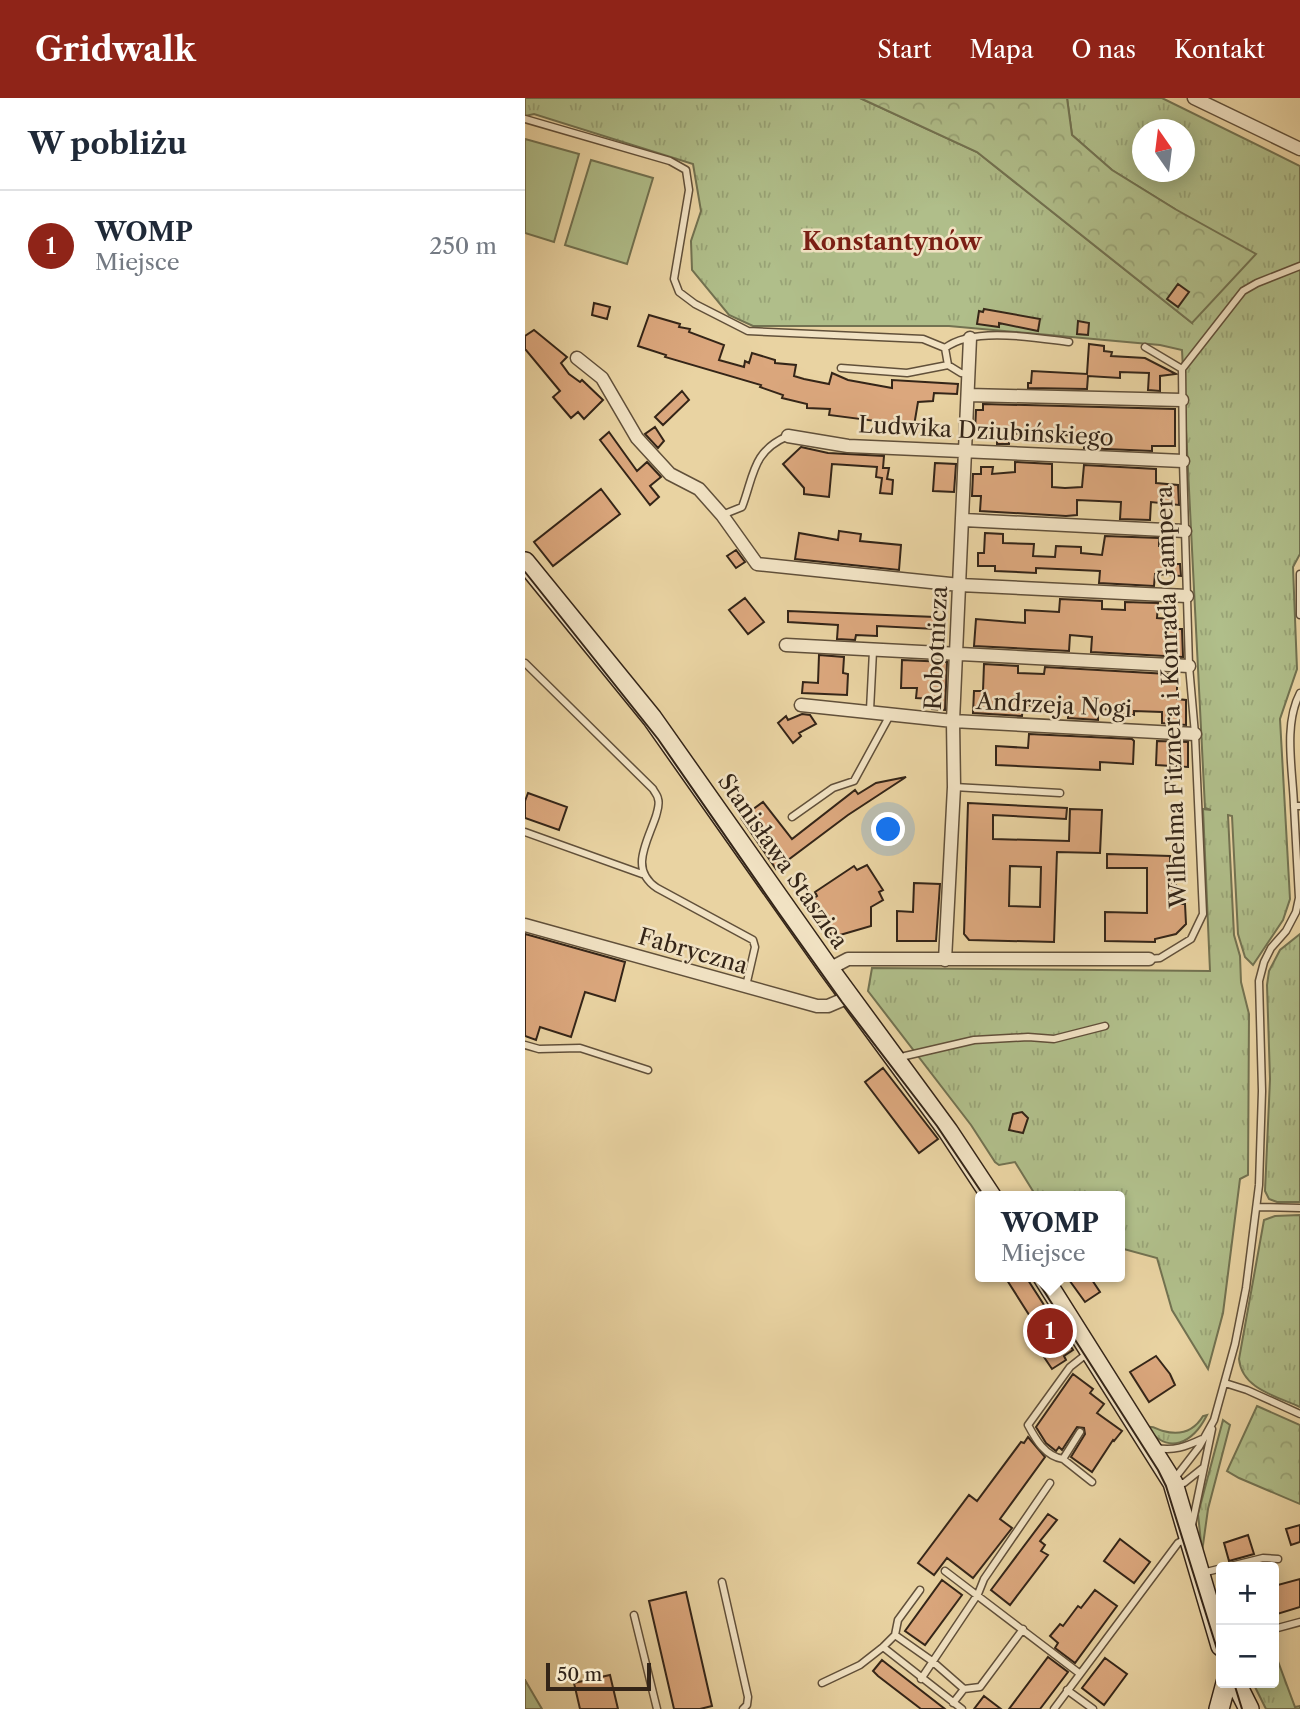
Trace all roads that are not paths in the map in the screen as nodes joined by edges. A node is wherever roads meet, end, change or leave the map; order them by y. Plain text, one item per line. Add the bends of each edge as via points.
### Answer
1 (1194, 98) edge
2 (525, 119) edge
3 (1300, 149) edge
4 (1300, 266) edge
5 (970, 338) junction
6 (1069, 342) dead end
7 (1145, 347) dead end
8 (945, 348) junction
9 (577, 358) dead end
10 (948, 365) junction
11 (841, 368) dead end
12 (1182, 369) junction
13 (969, 374) junction
14 (968, 395) junction
15 (1182, 400) junction
16 (788, 436) joint
17 (965, 453) junction
18 (1183, 461) junction
19 (722, 515) junction
20 (964, 520) junction
21 (1185, 531) junction
22 (525, 562) edge
23 (1300, 574) edge
24 (960, 585) junction
25 (1187, 596) junction
26 (1300, 615) edge
27 (786, 645) dead end
28 (873, 651) junction
29 (957, 653) junction
30 (525, 663) edge
31 (1189, 666) junction
32 (1300, 693) edge
33 (801, 705) dead end
34 (870, 710) junction
35 (890, 715) junction
36 (953, 721) junction
37 (1195, 734) junction
38 (954, 787) junction
39 (1060, 793) dead end
40 (1297, 806) edge
41 (792, 817) dead end
42 (525, 832) edge
43 (642, 874) junction
44 (1298, 913) edge
45 (525, 925) edge
46 (1149, 959) joint
47 (945, 960) junction
48 (829, 969) junction
49 (745, 988) junction
50 (849, 997) junction
51 (1105, 1026) dead end
52 (525, 1045) edge
53 (897, 1062) junction
54 (648, 1070) dead end
55 (988, 1191) edge
56 (1257, 1207) junction
57 (1300, 1208) edge
58 (1046, 1282) edge
59 (1090, 1351) junction
60 (1225, 1383) junction
61 (1300, 1414) edge
62 (1214, 1420) junction
63 (1080, 1432) dead end
64 (1204, 1438) junction
65 (1151, 1447) junction
66 (1063, 1459) junction
67 (1204, 1467) junction
68 (1092, 1482) dead end
69 (1050, 1483) dead end
70 (1173, 1483) junction
71 (1189, 1536) junction
72 (1278, 1559) dead end
73 (945, 1571) dead end
74 (1200, 1574) junction
75 (722, 1582) dead end
76 (920, 1590) dead end
77 (978, 1594) junction
78 (634, 1615) dead end
79 (1300, 1622) edge
80 (1216, 1625) edge
81 (1279, 1628) edge
82 (1023, 1629) junction
83 (895, 1635) junction
84 (883, 1647) junction
85 (932, 1661) junction
86 (1079, 1672) junction
87 (921, 1679) junction
88 (822, 1683) dead end
89 (1225, 1688) edge
90 (1238, 1688) edge
91 (964, 1689) junction
92 (1067, 1690) junction
93 (953, 1703) junction
94 (657, 1709) edge
95 (743, 1709) edge
96 (961, 1709) edge
97 (1054, 1709) edge
98 (1093, 1709) edge
99 (1219, 1709) edge
100 (1249, 1709) edge

1 - 3 street
2 - 8 lane via 670,161 686,170 689,190 674,279 679,292 695,304 748,331 923,339
4 - 12 lane via 1243,291
5 - 6 lane via 1016,336
5 - 8 lane
5 - 13 street, Robotnicza
7 - 12 lane
8 - 10 lane
9 - 19 street via 603,378 637,438 670,474 699,489
10 - 11 lane via 907,373
10 - 13 lane
12 - 15 lane, Wilhelma Fitznera i Konrada Gampera
13 - 14 street, Robotnicza
14 - 15 street
14 - 17 street, Robotnicza
15 - 18 lane, Wilhelma Fitznera i Konrada Gampera
16 - 17 street, Ludwika Dziubińskiego via 848,446
16 - 19 lane via 772,442 754,467 742,508
17 - 18 street, Ludwika Dziubińskiego
17 - 20 street, Robotnicza
18 - 21 lane, Wilhelma Fitznera i Konrada Gampera
19 - 24 street via 757,564
20 - 21 street
20 - 24 street, Robotnicza
21 - 25 lane, Wilhelma Fitznera i Konrada Gampera
22 - 48 street, Stanisława Staszica via 652,718
23 - 26 lane
24 - 25 street
24 - 29 street, Robotnicza
25 - 31 lane, Wilhelma Fitznera i Konrada Gampera
27 - 28 street
28 - 29 street
28 - 34 lane
29 - 31 street
29 - 36 street, Robotnicza
30 - 43 lane via 659,799
31 - 37 lane, Wilhelma Fitznera i Konrada Gampera
32 - 40 lane via 1291,730
33 - 34 street, Andrzeja Nogi
34 - 35 street, Andrzeja Nogi
35 - 36 street, Andrzeja Nogi
35 - 41 lane via 854,781 833,788
36 - 37 street, Andrzeja Nogi
36 - 38 street, Robotnicza
37 - 46 lane, Wilhelma Fitznera i Konrada Gampera via 1203,914 1191,939 1160,958
38 - 39 lane
38 - 47 street, Robotnicza
40 - 44 lane
42 - 43 lane
43 - 49 lane via 657,888 753,940
44 - 56 lane via 1272,948 1259,981 1262,1091
45 - 49 street, Fabryczna
46 - 47 street, Wilhelma Fitznera i Konrada Gampera
47 - 48 street, Wilhelma Fitznera i Konrada Gampera via 848,959
48 - 50 street, Stanisława Staszica
49 - 50 street, Fabryczna via 817,1006
50 - 53 street, Stanisława Staszica
51 - 53 lane via 1054,1039 974,1040 905,1056
52 - 54 lane via 580,1048
53 - 55 street, Stanisława Staszica
56 - 57 lane
56 - 60 lane via 1246,1288
58 - 59 street
59 - 65 street
59 - 66 lane via 1070,1367 1028,1425 1039,1445
60 - 61 lane
60 - 62 lane
62 - 64 lane
62 - 67 lane
63 - 66 lane
64 - 65 lane via 1183,1448
64 - 70 lane
65 - 70 street
66 - 68 lane
67 - 70 lane via 1184,1483
67 - 71 lane
69 - 77 lane
70 - 71 street
71 - 74 street
71 - 86 lane via 1178,1543
72 - 74 lane via 1262,1558
73 - 77 lane
74 - 80 street
75 - 95 lane via 748,1697
76 - 83 lane via 898,1620
77 - 82 lane
77 - 85 lane
78 - 94 lane
79 - 81 lane
82 - 86 lane
82 - 91 lane via 980,1687
83 - 84 lane
83 - 85 lane
84 - 87 lane
84 - 88 lane via 860,1665
85 - 87 lane
85 - 91 lane
86 - 92 lane
87 - 93 lane
89 - 99 street
90 - 100 street
91 - 93 lane
92 - 97 lane
92 - 98 lane
93 - 96 lane

